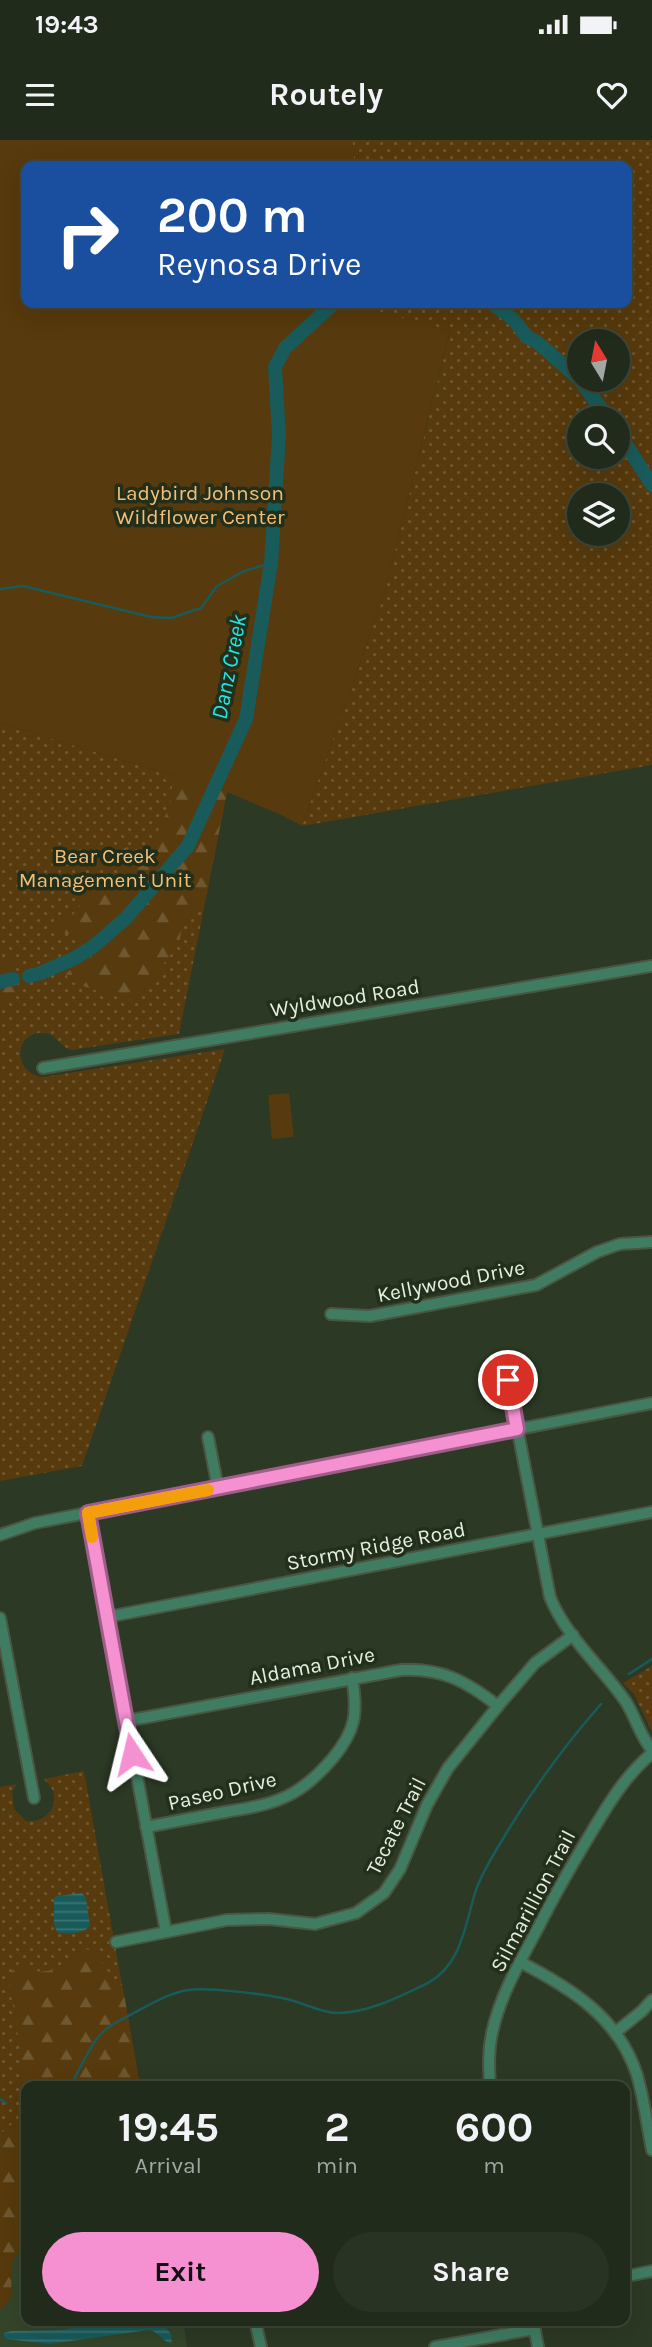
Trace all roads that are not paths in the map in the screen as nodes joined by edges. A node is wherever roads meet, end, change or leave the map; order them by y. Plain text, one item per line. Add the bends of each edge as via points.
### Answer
1 (652, 966) edge
2 (43, 1068) dead end
3 (652, 1242) edge
4 (331, 1314) dead end
5 (508, 1380) dead end
6 (652, 1403) edge
7 (517, 1429) junction
8 (208, 1437) dead end
9 (218, 1488) junction
10 (652, 1512) edge
11 (88, 1513) junction
12 (0, 1535) edge
13 (537, 1535) junction
14 (107, 1617) junction
15 (0, 1618) edge
16 (573, 1635) junction
17 (352, 1678) junction
18 (498, 1706) junction
19 (126, 1721) junction
20 (652, 1751) edge
21 (33, 1798) dead end
22 (146, 1827) junction
23 (166, 1932) junction
24 (116, 1942) dead end
25 (520, 1962) junction
26 (652, 2000) edge
27 (616, 2032) junction
28 (490, 2081) edge
29 (652, 2150) edge
30 (652, 2271) edge
31 (632, 2275) dead end
32 (257, 2326) edge
33 (530, 2326) edge
34 (534, 2326) edge
35 (261, 2347) edge
36 (435, 2347) edge
37 (538, 2347) edge

1 - 2 street, Wyldwood Road
3 - 4 street, Kellywood Drive via 620,1244 597,1252 536,1285 370,1316
5 - 7 street
6 - 7 street
7 - 9 street
7 - 13 street
8 - 9 street
9 - 11 street
10 - 13 street, Stormy Ridge Road
11 - 12 street
11 - 14 street
13 - 14 street, Stormy Ridge Road
13 - 16 street via 550,1597
14 - 19 street
15 - 21 street
16 - 18 street, Tecate Trail via 535,1663
16 - 20 street via 625,1701
17 - 18 street, Aldama Drive via 401,1670 438,1672 470,1685
17 - 19 street, Aldama Drive
17 - 22 street, Paseo Drive via 356,1707 348,1737 304,1786 257,1806
18 - 23 street, Tecate Trail via 447,1768 393,1880 384,1893 356,1913 315,1924 228,1920
19 - 22 street
20 - 25 street, Silmarillion Trail via 616,1791
22 - 23 street
23 - 24 street, Tecate Trail
25 - 27 street via 575,1993
25 - 28 street, Silmarillion Trail via 492,2033
26 - 27 street
27 - 29 street via 636,2075
30 - 31 street
32 - 35 street
33 - 36 street
34 - 37 street

